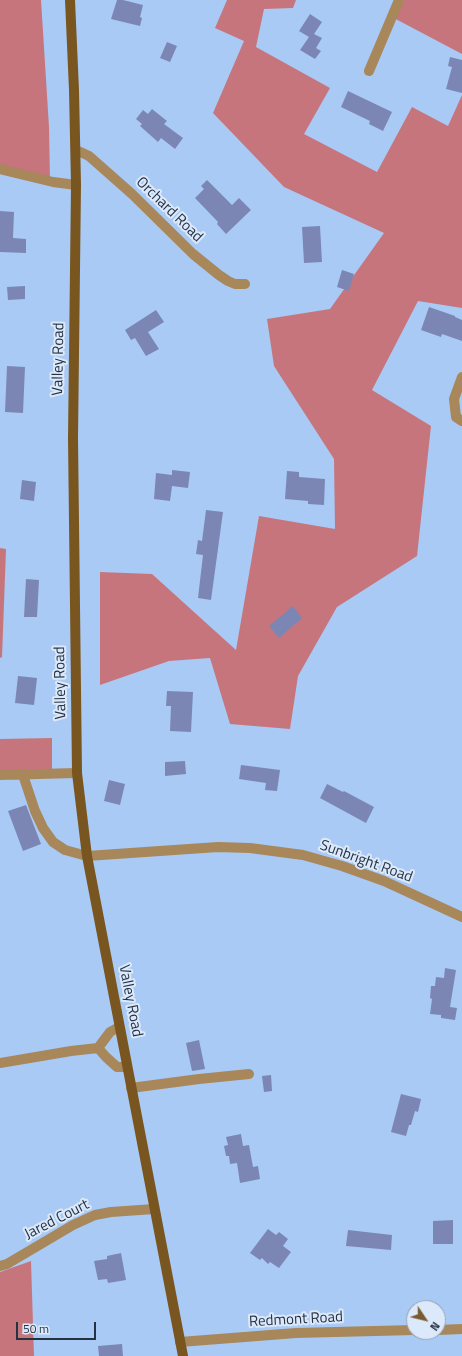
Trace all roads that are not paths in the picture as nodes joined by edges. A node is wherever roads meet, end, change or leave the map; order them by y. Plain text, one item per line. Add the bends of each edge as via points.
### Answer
1 (70, 0) edge
2 (399, 0) edge
3 (369, 71) dead end
4 (76, 150) junction
5 (0, 169) edge
6 (76, 185) junction
7 (245, 284) dead end
8 (462, 377) edge
9 (462, 421) edge
10 (77, 773) junction
11 (0, 775) edge
12 (23, 775) junction
13 (87, 856) junction
14 (462, 917) edge
15 (120, 1027) junction
16 (98, 1048) junction
17 (0, 1062) edge
18 (127, 1067) junction
19 (249, 1074) dead end
20 (131, 1088) junction
21 (154, 1209) junction
22 (0, 1266) edge
23 (462, 1329) edge
24 (406, 1330) edge
25 (446, 1330) edge
26 (180, 1342) junction
27 (182, 1356) edge

1 - 4 main road, Valley Road
2 - 3 street
4 - 6 main road, Valley Road
4 - 7 street, Orchard Road via 89,156 219,276 235,284
5 - 6 street
6 - 10 main road, Valley Road via 73,438
8 - 9 street via 454,399 456,417
10 - 12 street
10 - 13 main road, Valley Road
11 - 12 street
12 - 13 street, Sunbright Road via 35,811 53,842 65,850
13 - 14 street, Sunbright Road via 218,847 250,848 303,856 384,881
13 - 15 main road, Valley Road
15 - 16 street via 110,1032
15 - 18 main road, Valley Road
16 - 17 street
16 - 18 street via 117,1067
18 - 20 main road, Valley Road
19 - 20 street
20 - 21 main road, Valley Road
21 - 22 street, Jared Court via 95,1215
21 - 26 main road, Valley Road
23 - 25 street
24 - 26 street, Redmont Road via 296,1333
26 - 27 main road, Valley Road

